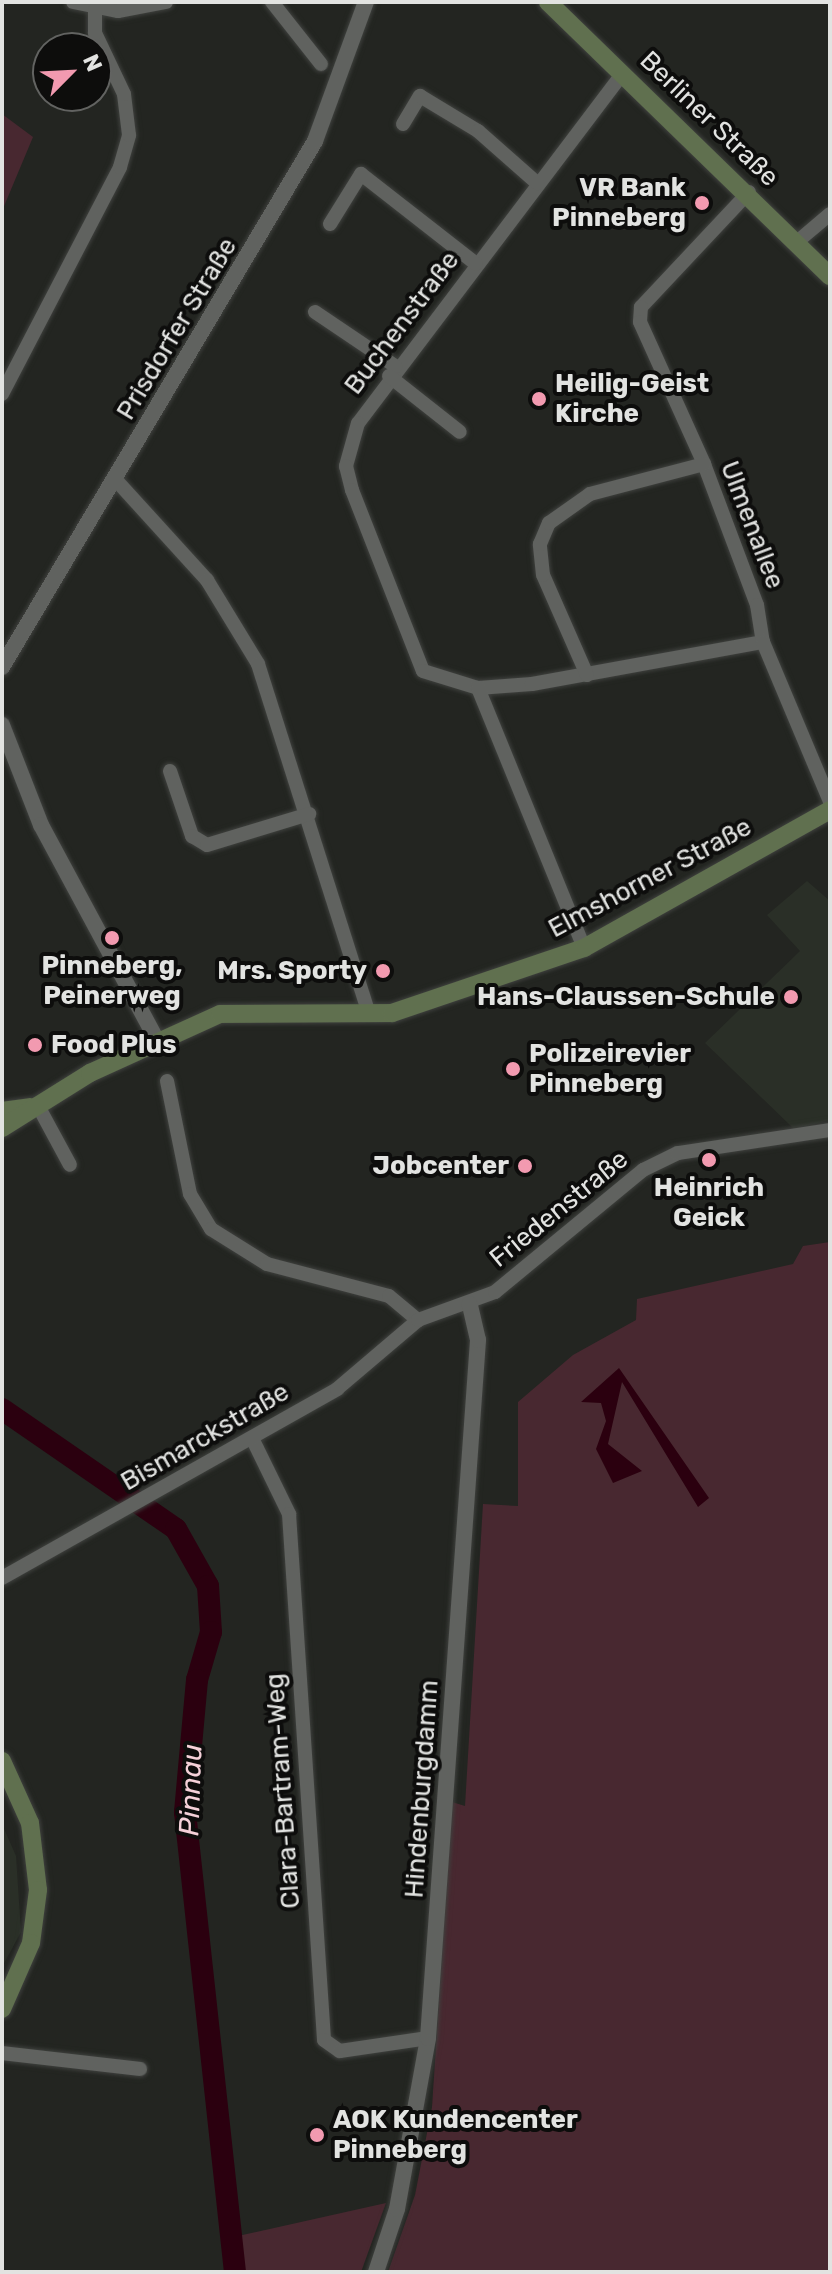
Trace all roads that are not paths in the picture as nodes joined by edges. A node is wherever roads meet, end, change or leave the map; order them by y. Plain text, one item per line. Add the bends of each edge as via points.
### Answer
1 (73, 2) edge
2 (166, 2) edge
3 (272, 2) edge
4 (366, 2) edge
5 (548, 2) edge
6 (95, 10) junction
7 (321, 64) dead end
8 (623, 73) junction
9 (403, 124) dead end
10 (537, 183) junction
11 (749, 192) junction
12 (830, 214) edge
13 (330, 224) dead end
14 (798, 241) junction
15 (476, 264) junction
16 (830, 276) edge
17 (315, 312) dead end
18 (392, 371) junction
19 (2, 394) edge
20 (460, 432) dead end
21 (704, 464) junction
22 (115, 479) junction
23 (763, 642) junction
24 (2, 667) edge
25 (587, 675) junction
26 (478, 688) junction
27 (2, 725) edge
28 (170, 771) dead end
29 (830, 801) edge
30 (830, 810) edge
31 (309, 814) junction
32 (584, 948) junction
33 (369, 1014) junction
34 (156, 1039) junction
35 (167, 1081) dead end
36 (34, 1105) junction
37 (2, 1111) edge
38 (2, 1128) edge
39 (830, 1130) edge
40 (70, 1165) dead end
41 (470, 1304) junction
42 (418, 1320) junction
43 (252, 1438) junction
44 (2, 1578) edge
45 (2, 1761) edge
46 (2, 2009) edge
47 (428, 2038) junction
48 (2, 2053) edge
49 (140, 2069) dead end
50 (376, 2272) edge

1 - 6 street
2 - 6 street
3 - 7 street
4 - 22 street, Prisdorfer Straße via 315,141
5 - 8 main road, Berliner Straße
6 - 19 street via 95,33 124,94 129,135 120,167
8 - 10 street, Buchenstraße
8 - 11 main road, Berliner Straße
9 - 10 street via 420,96 478,131
10 - 15 street, Buchenstraße
11 - 14 main road, Berliner Straße
11 - 21 street, Ulmenallee via 641,307 640,322
12 - 14 street
13 - 15 street via 361,174
14 - 16 main road, Berliner Straße
15 - 18 street, Buchenstraße
17 - 18 street
18 - 20 street
18 - 26 street, Buchenstraße via 348,447 352,490 423,671
21 - 23 street, Ulmenallee via 757,605
21 - 25 street via 590,494 549,523 540,544 543,575
22 - 24 street, Prisdorfer Straße
22 - 31 street via 234,618 258,664
23 - 25 street
23 - 29 street, Ulmenallee
25 - 26 street
26 - 32 street
27 - 34 street via 41,825
28 - 31 street via 192,836 207,845
30 - 32 main road, Elmshorner Straße
31 - 33 street
32 - 33 main road, Elmshorner Straße via 412,1009
33 - 34 main road, Elmshorner Straße via 220,1014
34 - 36 main road, Elmshorner Straße
35 - 42 street via 190,1194 211,1229 267,1264 389,1296
36 - 37 main road, Elmshorner Straße
36 - 38 main road, Elmshorner Straße via 24,1119
36 - 40 street
39 - 41 street, Friedenstraße via 678,1153 643,1170 534,1264
41 - 42 street, Friedenstraße
41 - 47 street, Hindenburgdamm via 478,1340
42 - 43 street, Bismarckstraße via 355,1377
43 - 44 street, Bismarckstraße
43 - 47 street, Clara-Bartram-Weg via 289,1514 324,2040 340,2051
45 - 46 main road via 30,1823 38,1890 31,1943
47 - 50 street, Hindenburgdamm via 397,2209
48 - 49 street

